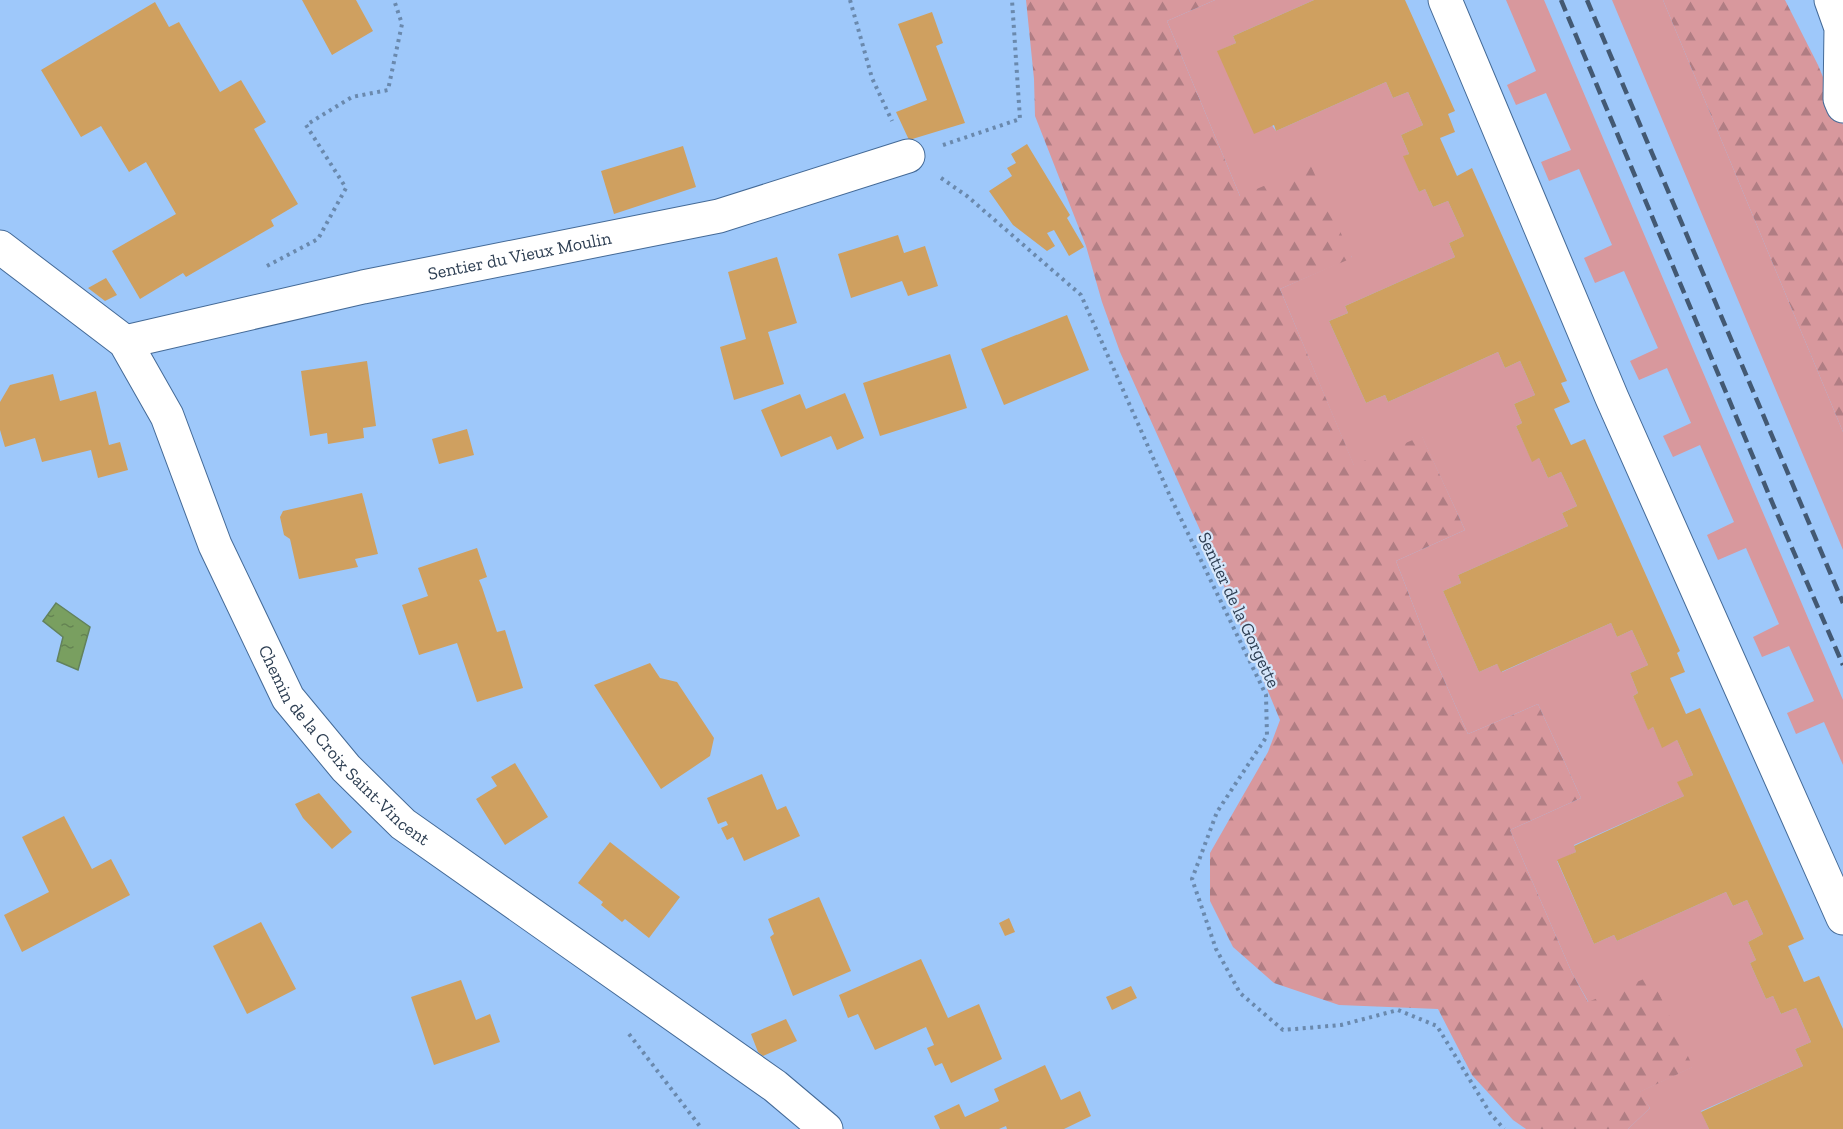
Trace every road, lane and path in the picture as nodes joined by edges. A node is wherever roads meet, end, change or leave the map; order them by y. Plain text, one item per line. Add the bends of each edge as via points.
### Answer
1 (394, 0) edge
2 (850, 0) edge
3 (1012, 0) edge
4 (1445, 0) edge
5 (1831, 0) edge
6 (1843, 106) edge
7 (908, 156) junction
8 (0, 247) edge
9 (257, 272) dead end
10 (125, 342) junction
11 (1843, 918) edge
12 (652, 1000) junction
13 (702, 1129) edge
14 (826, 1129) edge
15 (1504, 1129) edge

1 - 9 path via 402,24 388,90 352,97 306,125 346,188 318,239
2 - 7 path via 872,78
3 - 7 path via 1020,119
4 - 11 street via 1612,398
5 - 6 street via 1840,28
7 - 10 street, Sentier du Vieux Moulin via 719,216 363,287
7 - 15 path, Sentier de la Gorgette via 967,196 1081,295 1170,496 1266,695 1267,736 1217,812 1192,879 1216,949 1240,993 1283,1030 1341,1025 1398,1010 1437,1026 1490,1113
8 - 10 street, Chemin de la Croix Saint-Vincent
10 - 12 street, Chemin de la Croix Saint-Vincent via 167,416 215,545 288,698 346,768 403,824
12 - 13 path via 627,1032
12 - 14 street, Chemin de la Croix Saint-Vincent via 775,1086

